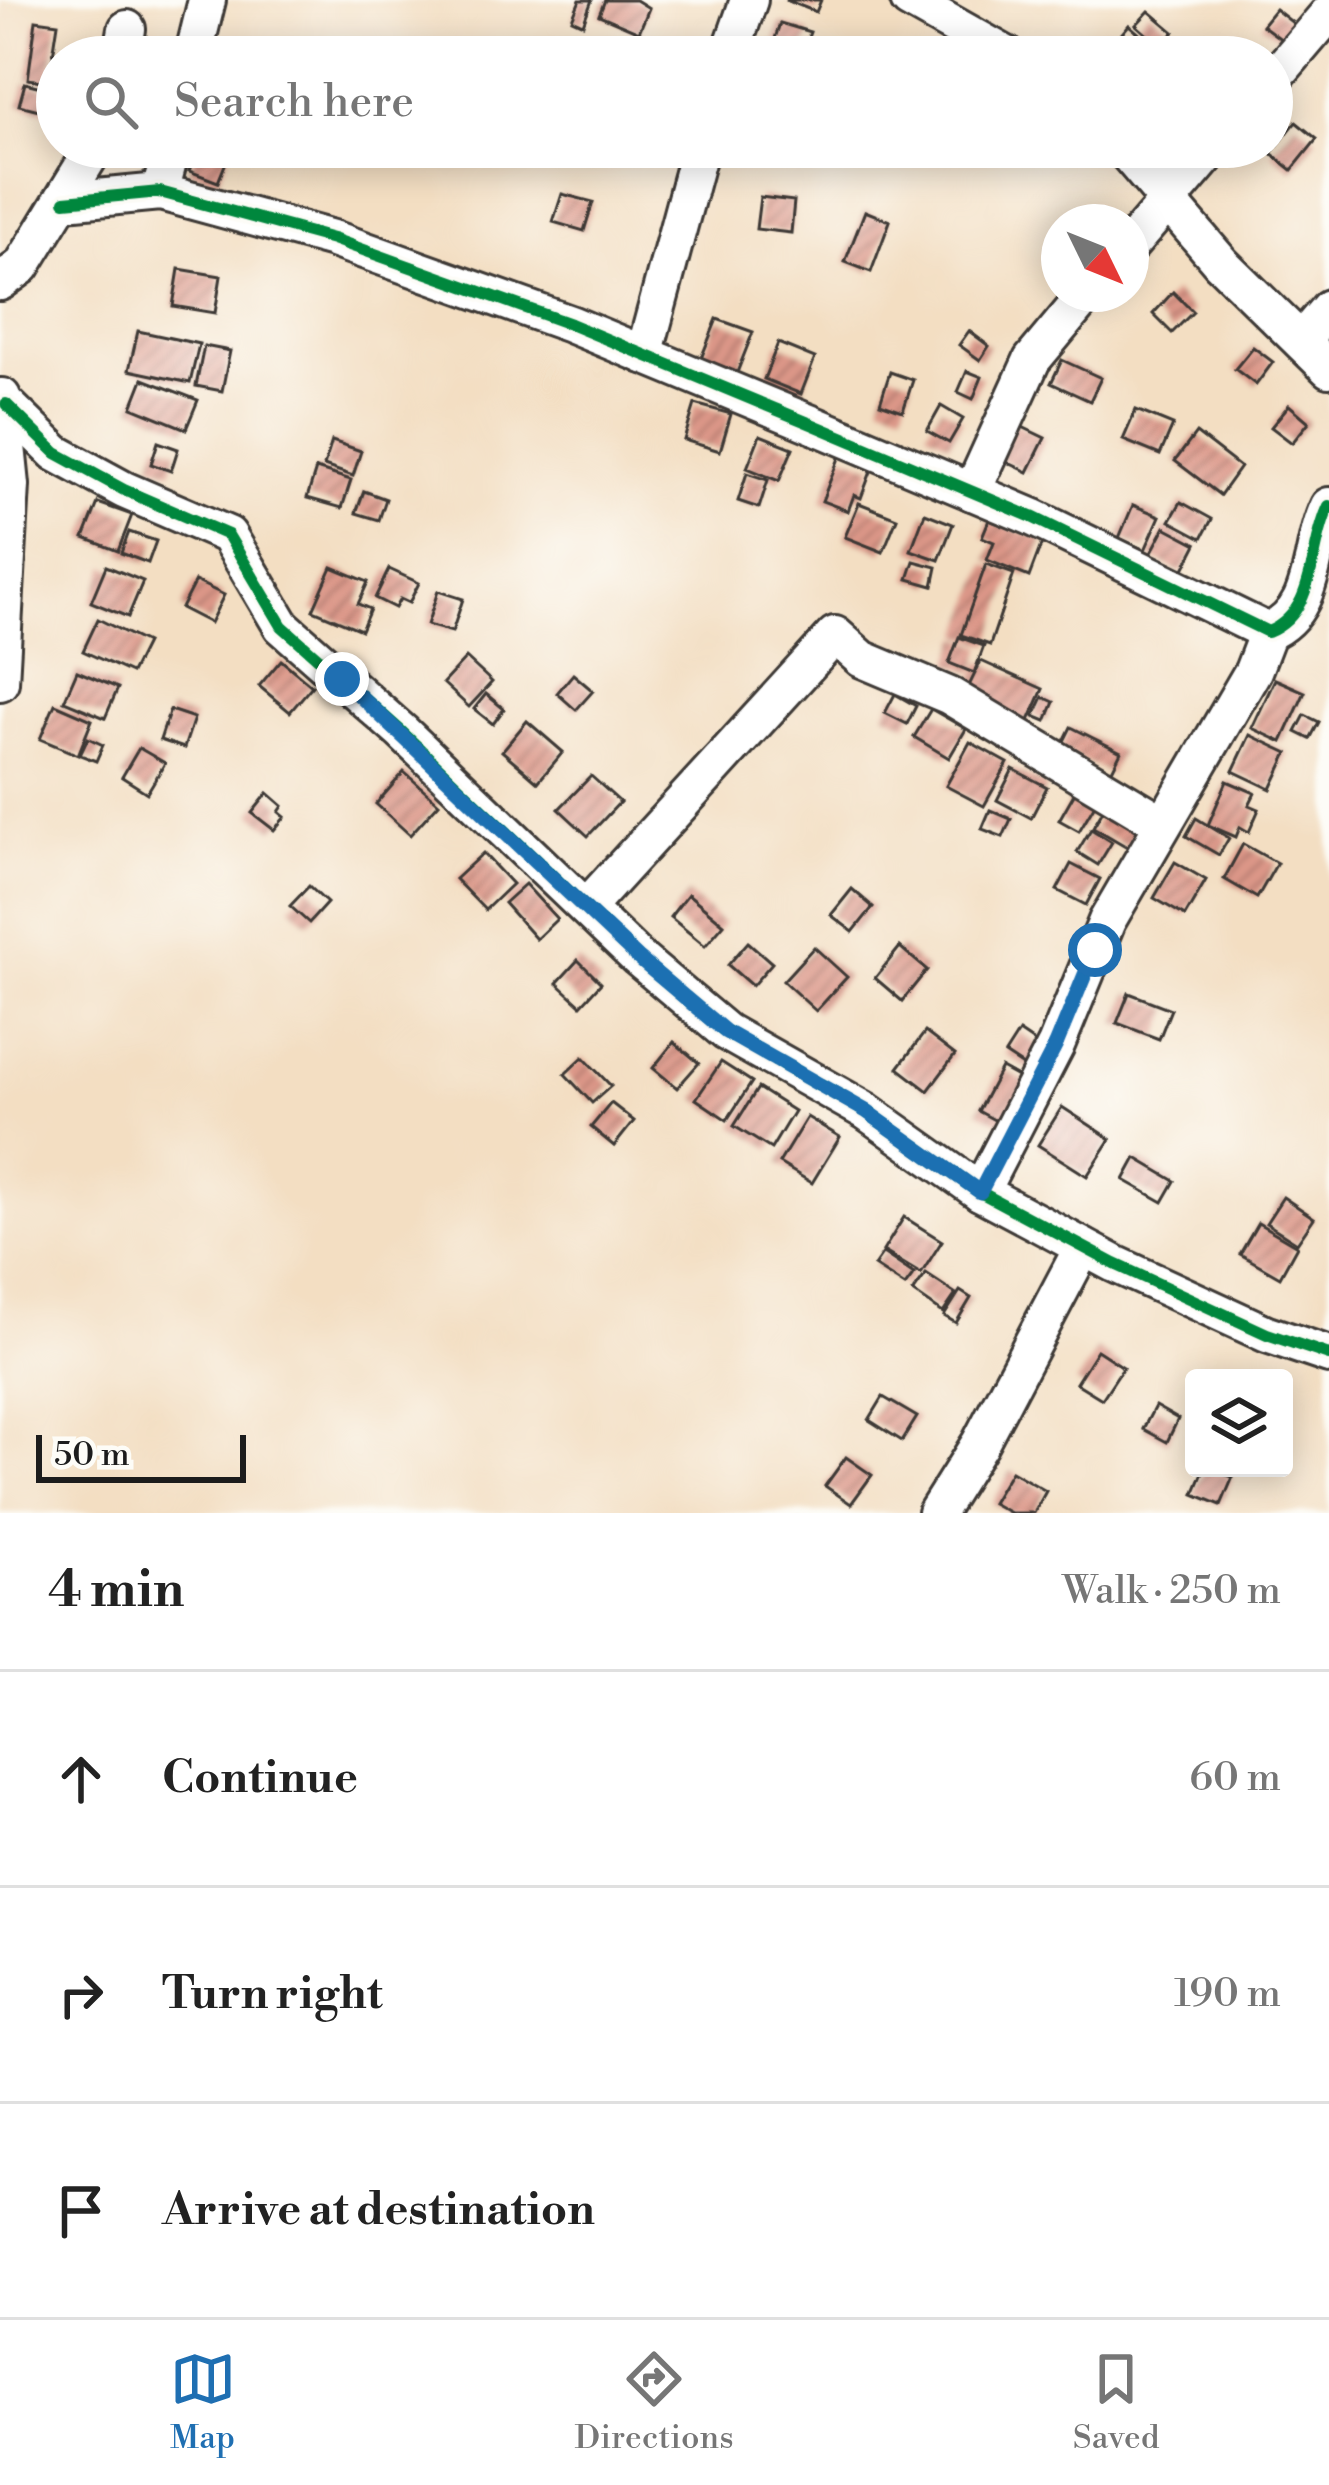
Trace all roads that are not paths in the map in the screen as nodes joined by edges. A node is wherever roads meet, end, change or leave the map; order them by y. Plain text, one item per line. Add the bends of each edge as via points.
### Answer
1 (207, 0) edge
2 (749, 0) edge
3 (909, 0) edge
4 (1329, 14) edge
5 (199, 36) edge
6 (736, 36) edge
7 (973, 36) edge
8 (1293, 56) edge
9 (83, 168) edge
10 (166, 168) edge
11 (694, 168) edge
12 (1139, 168) edge
13 (1196, 168) edge
14 (160, 192) junction
15 (65, 201) junction
16 (1167, 202) junction
17 (1149, 223) edge
18 (0, 282) edge
19 (1329, 308) edge
20 (1073, 312) edge
21 (1300, 341) junction
22 (644, 355) junction
23 (1329, 369) edge
24 (3, 399) edge
25 (972, 492) junction
26 (1329, 506) edge
27 (1268, 632) junction
28 (0, 682) edge
29 (1162, 823) junction
30 (586, 908) junction
31 (980, 1192) junction
32 (1083, 1246) junction
33 (1329, 1355) edge
34 (936, 1513) edge

1 - 5 street
2 - 6 street
3 - 7 street
4 - 8 street
9 - 15 street
10 - 14 street
11 - 22 street
12 - 16 street
13 - 16 street
14 - 15 street
14 - 22 street via 333,239
15 - 18 street via 22,266
16 - 17 street
16 - 21 street
19 - 21 street
20 - 25 street via 1032,360
21 - 23 street
22 - 25 street
24 - 28 street via 11,485
24 - 30 street via 56,453 229,535 282,626
25 - 27 street
26 - 27 street via 1303,605
27 - 29 street
29 - 30 street via 950,696 862,659 835,634
29 - 31 street
30 - 31 street via 726,1032 866,1111
31 - 32 street
32 - 33 street
32 - 34 street

